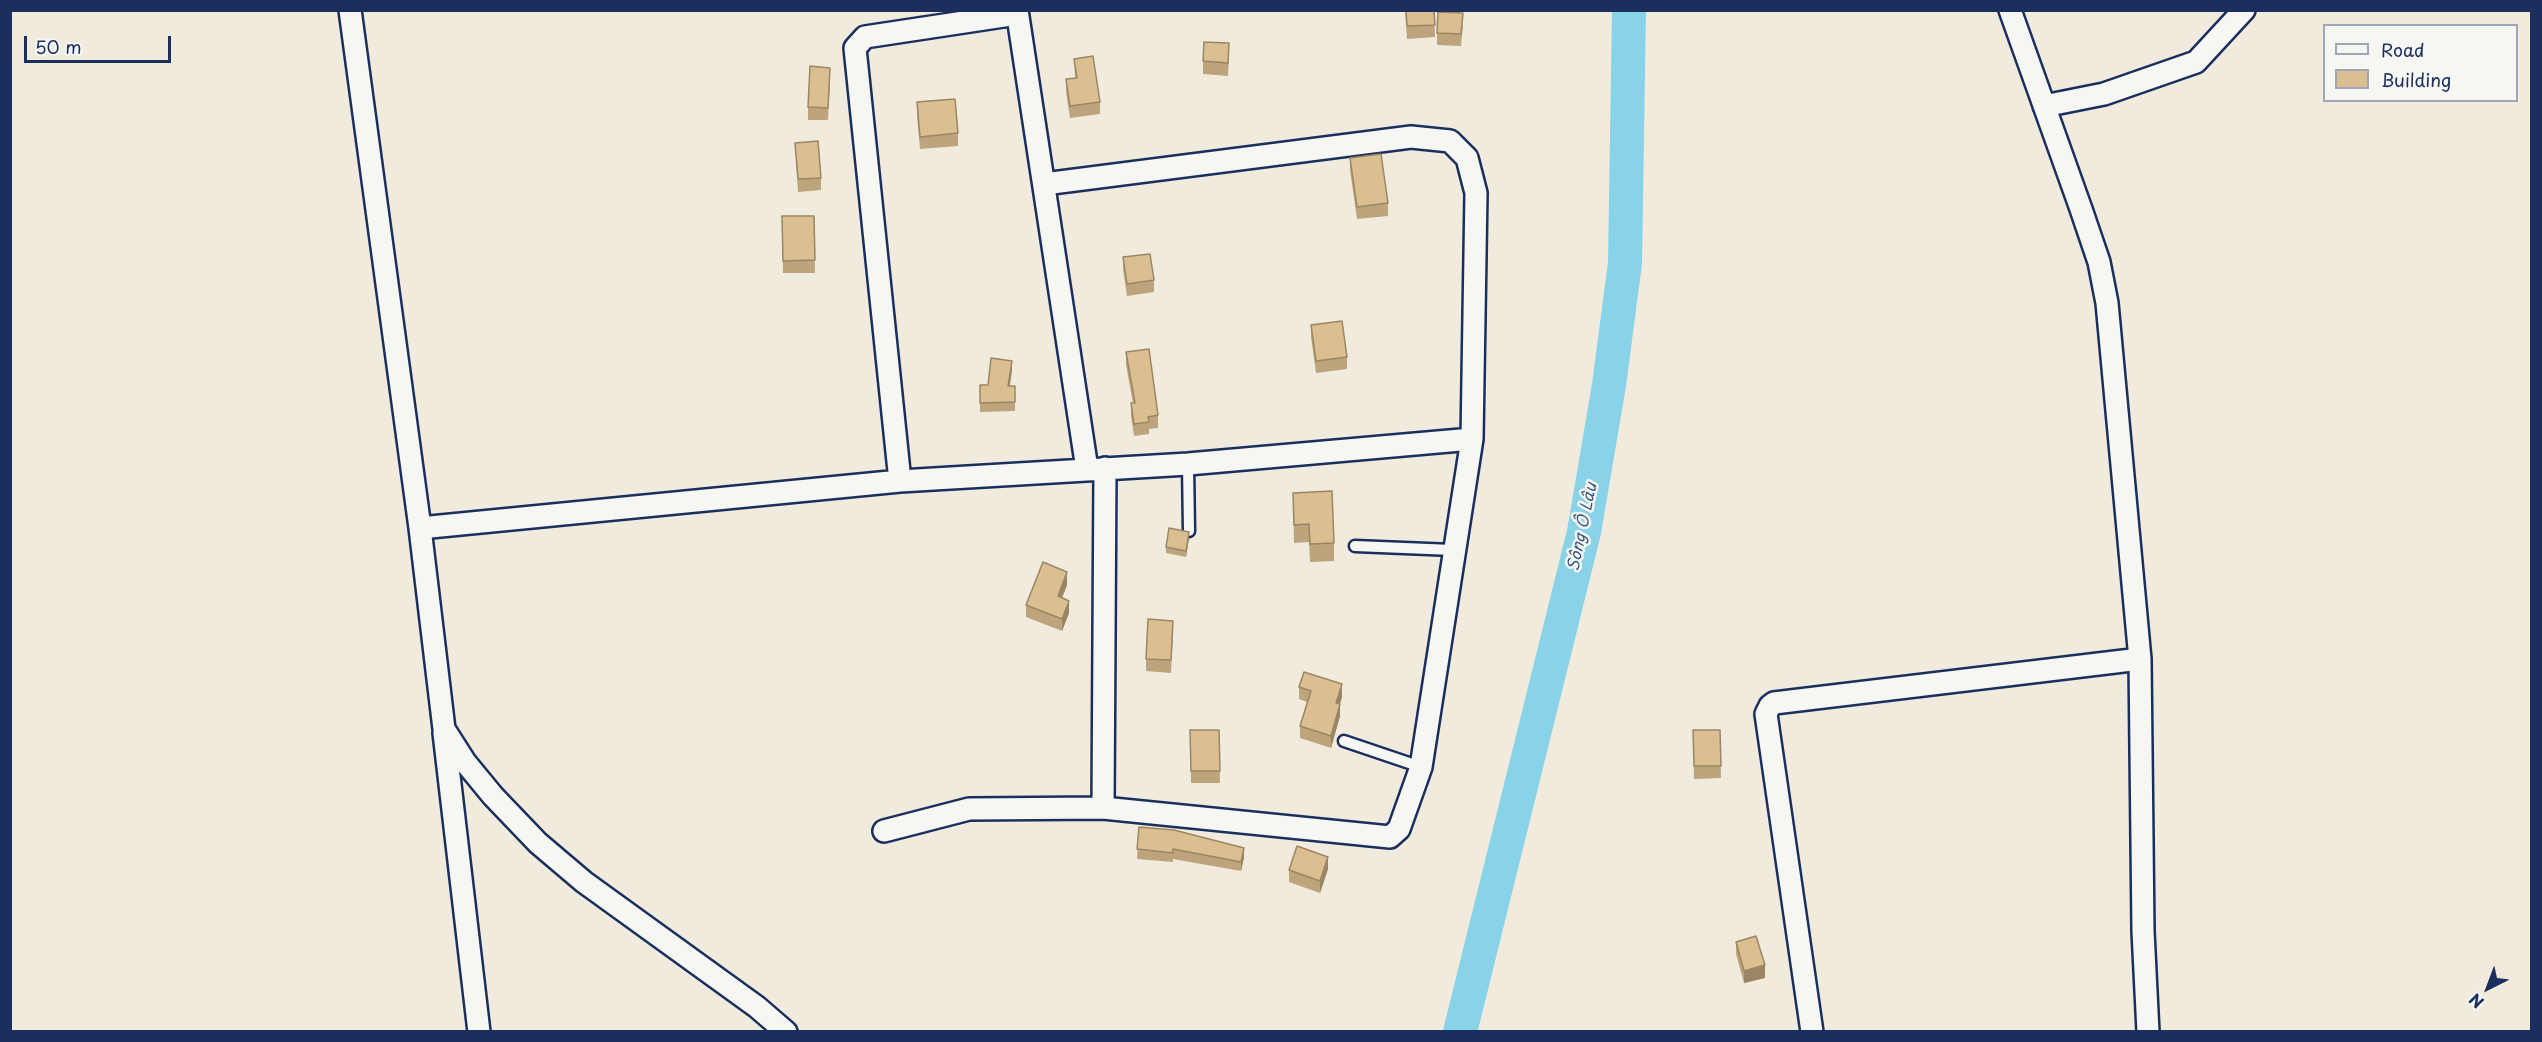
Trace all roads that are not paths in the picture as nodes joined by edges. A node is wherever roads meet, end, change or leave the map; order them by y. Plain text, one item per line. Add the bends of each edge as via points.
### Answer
1 (350, 10) edge
2 (2010, 10) edge
3 (2244, 10) edge
4 (1017, 12) edge
5 (2044, 106) junction
6 (1044, 184) junction
7 (1472, 439) junction
8 (1188, 464) junction
9 (1096, 468) junction
10 (900, 481) junction
11 (420, 528) junction
12 (1189, 531) edge
13 (1355, 546) dead end
14 (1453, 550) junction
15 (2140, 659) junction
16 (444, 729) junction
17 (1344, 741) dead end
18 (1421, 767) junction
19 (1103, 808) junction
20 (884, 831) dead end
21 (479, 1032) edge
22 (786, 1032) edge
23 (1812, 1032) edge
24 (2148, 1032) edge

1 - 11 street
2 - 5 street
3 - 5 street via 2196,62 2104,94
4 - 6 street
4 - 10 street via 865,37 855,48
5 - 15 street via 2099,262 2107,303
6 - 7 street via 1411,138 1450,141 1467,158 1476,194
6 - 9 street
7 - 8 street
7 - 14 street
8 - 9 street
8 - 12 lane
9 - 10 street
9 - 19 street
10 - 11 street
11 - 16 street
13 - 14 lane
14 - 18 street
15 - 23 street via 1770,706 1766,714
15 - 24 street
16 - 21 street
16 - 22 street via 494,796 538,843 584,882
17 - 18 lane
18 - 19 street via 1399,829 1390,837
19 - 20 street via 969,809

